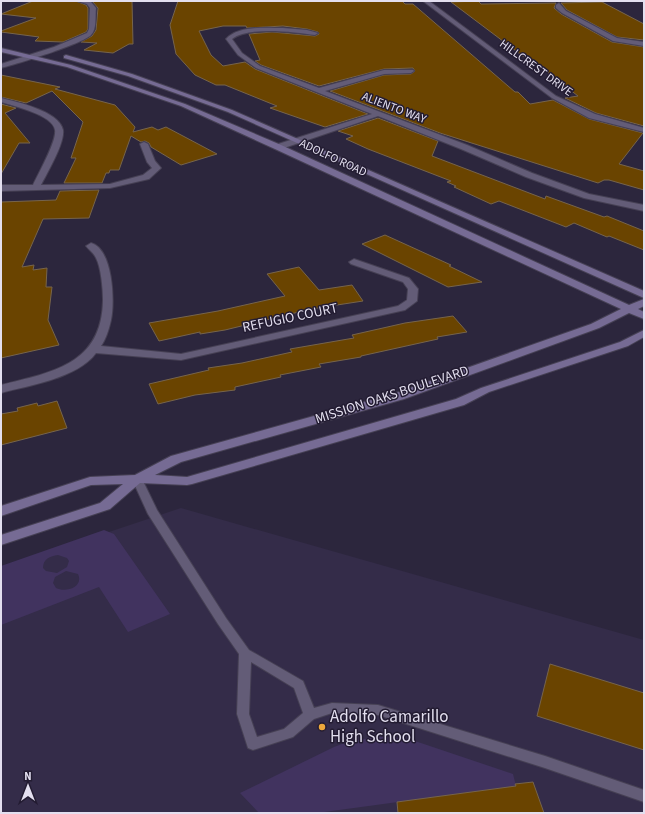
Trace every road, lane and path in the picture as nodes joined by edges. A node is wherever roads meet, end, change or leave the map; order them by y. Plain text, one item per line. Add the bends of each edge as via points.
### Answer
1 (80, 1) edge
2 (426, 1) edge
3 (559, 5) dead end
4 (315, 33) dead end
5 (644, 44) edge
6 (30, 48) dead end
7 (1, 50) edge
8 (45, 52) junction
9 (31, 56) junction
10 (1, 66) edge
11 (411, 71) dead end
12 (317, 91) junction
13 (1, 100) edge
14 (378, 114) junction
15 (644, 130) edge
16 (295, 141) junction
17 (144, 144) dead end
18 (278, 147) junction
19 (36, 187) junction
20 (1, 188) edge
21 (644, 208) edge
22 (91, 246) dead end
23 (354, 262) dead end
24 (644, 295) edge
25 (644, 302) edge
26 (630, 309) junction
27 (644, 316) edge
28 (644, 333) edge
29 (94, 349) junction
30 (1, 389) edge
31 (137, 479) junction
32 (1, 511) edge
33 (1, 540) edge
34 (245, 654) junction
35 (310, 715) junction
36 (644, 796) edge

1 - 8 street via 89,3 93,8 92,29 89,34
2 - 15 street, HILLCREST DRIVE via 554,97 592,116
3 - 5 street via 564,12 615,40
4 - 12 street, ALIENTO WAY via 258,31 239,33 229,40 240,54 253,64
6 - 8 main road, ADOLFO ROAD
7 - 9 main road, ADOLFO ROAD
8 - 9 street
8 - 16 main road, ADOLFO ROAD via 169,88 230,111
9 - 10 street
9 - 18 main road, ADOLFO ROAD via 96,74 150,93
11 - 12 street via 384,72
12 - 14 street, ALIENTO WAY
13 - 19 street via 44,114 58,124 59,135
14 - 16 street
14 - 21 street, ALIENTO WAY via 587,196
16 - 18 street
16 - 24 main road, ADOLFO ROAD
17 - 19 street via 157,168 146,177 110,186
18 - 26 main road, ADOLFO ROAD
19 - 20 street
22 - 29 street via 101,258 108,296 107,317
23 - 29 street, REFUGIO COURT via 406,280 413,289 412,300 401,308 181,357
25 - 26 main road, MISSION OAKS BOULEVARD
26 - 27 main road, ADOLFO ROAD
26 - 31 main road, MISSION OAKS BOULEVARD via 595,326 400,396 176,459
28 - 31 main road, MISSION OAKS BOULEVARD via 624,344 485,390 445,407 187,481
29 - 30 street via 82,361 67,369
31 - 32 main road, MISSION OAKS BOULEVARD via 90,481
31 - 33 main road, MISSION OAKS BOULEVARD via 105,506
31 - 34 lane via 152,511
34 - 35 lane via 299,685
34 - 35 lane via 243,714 252,744 288,733
35 - 36 lane via 332,708 378,710

